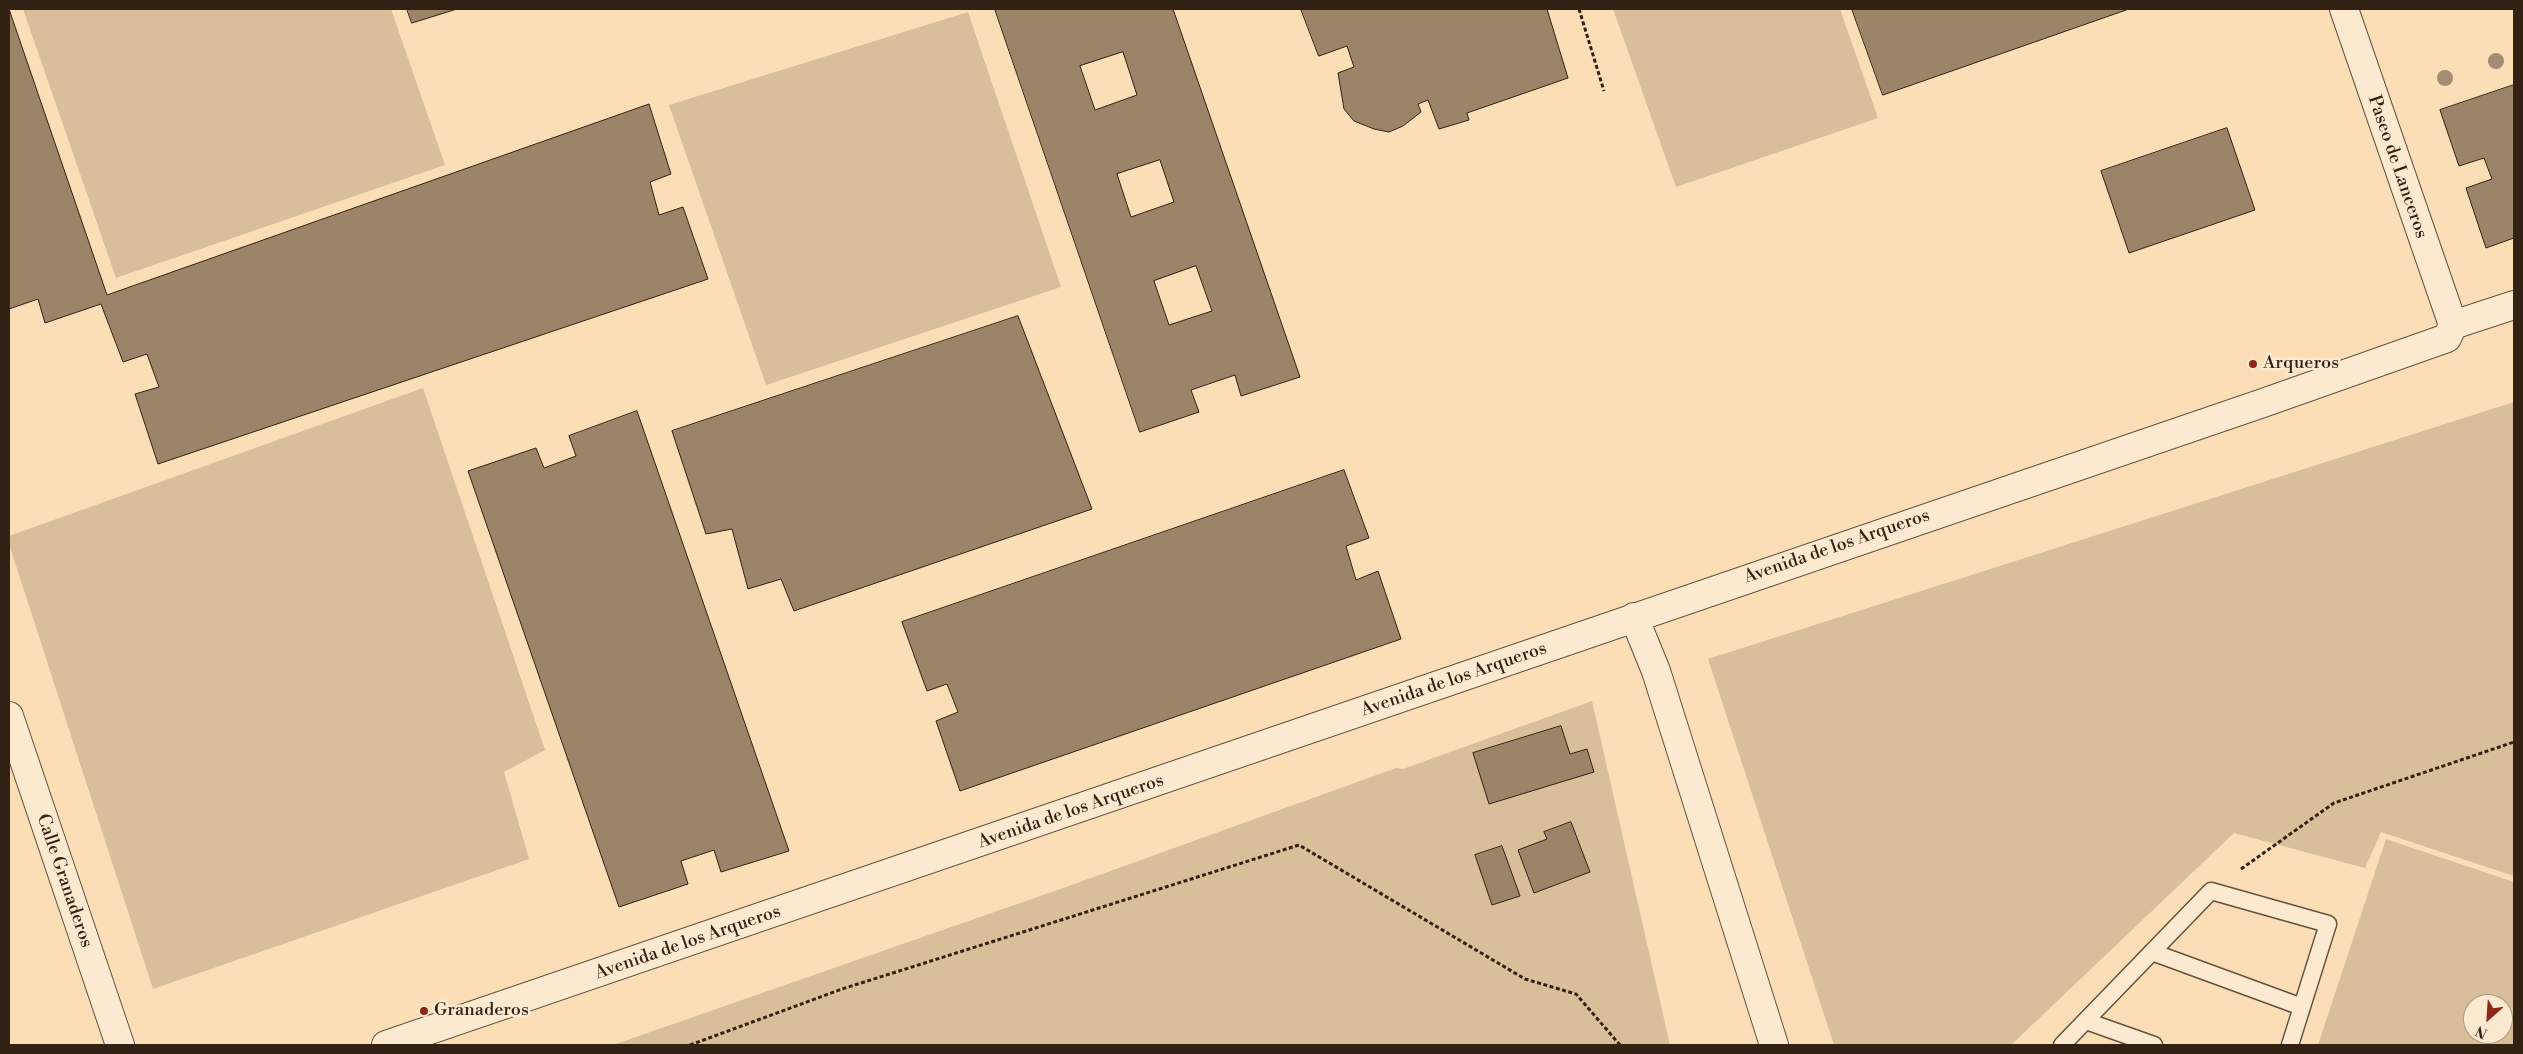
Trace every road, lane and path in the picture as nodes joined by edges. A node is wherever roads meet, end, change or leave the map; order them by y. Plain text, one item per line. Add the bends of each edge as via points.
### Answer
1 (1579, 9) edge
2 (2344, 9) edge
3 (1604, 91) dead end
4 (2514, 304) edge
5 (2453, 325) junction
6 (1634, 617) junction
7 (9, 716) edge
8 (2514, 742) edge
9 (2211, 891) junction
10 (2152, 952) junction
11 (2302, 1007) junction
12 (2086, 1021) junction
13 (120, 1045) edge
14 (386, 1045) edge
15 (690, 1045) edge
16 (1620, 1045) edge
17 (1774, 1045) edge
18 (2062, 1045) edge
19 (2154, 1045) edge
20 (2290, 1045) edge

1 - 3 path
2 - 5 street, Paseo de Lanceros
4 - 5 street, Avenida de los Arqueros
5 - 6 street, Avenida de los Arqueros via 2447,338
6 - 14 street, Avenida de los Arqueros via 1436,688
6 - 17 street via 1656,671
7 - 13 street, Calle Granaderos
8 - 9 path via 2334,802
9 - 10 lane
9 - 11 lane via 2328,924
10 - 11 lane
10 - 12 lane
11 - 20 lane
12 - 18 lane
12 - 19 lane
15 - 16 path via 842,989 1299,845 1524,979 1576,994

